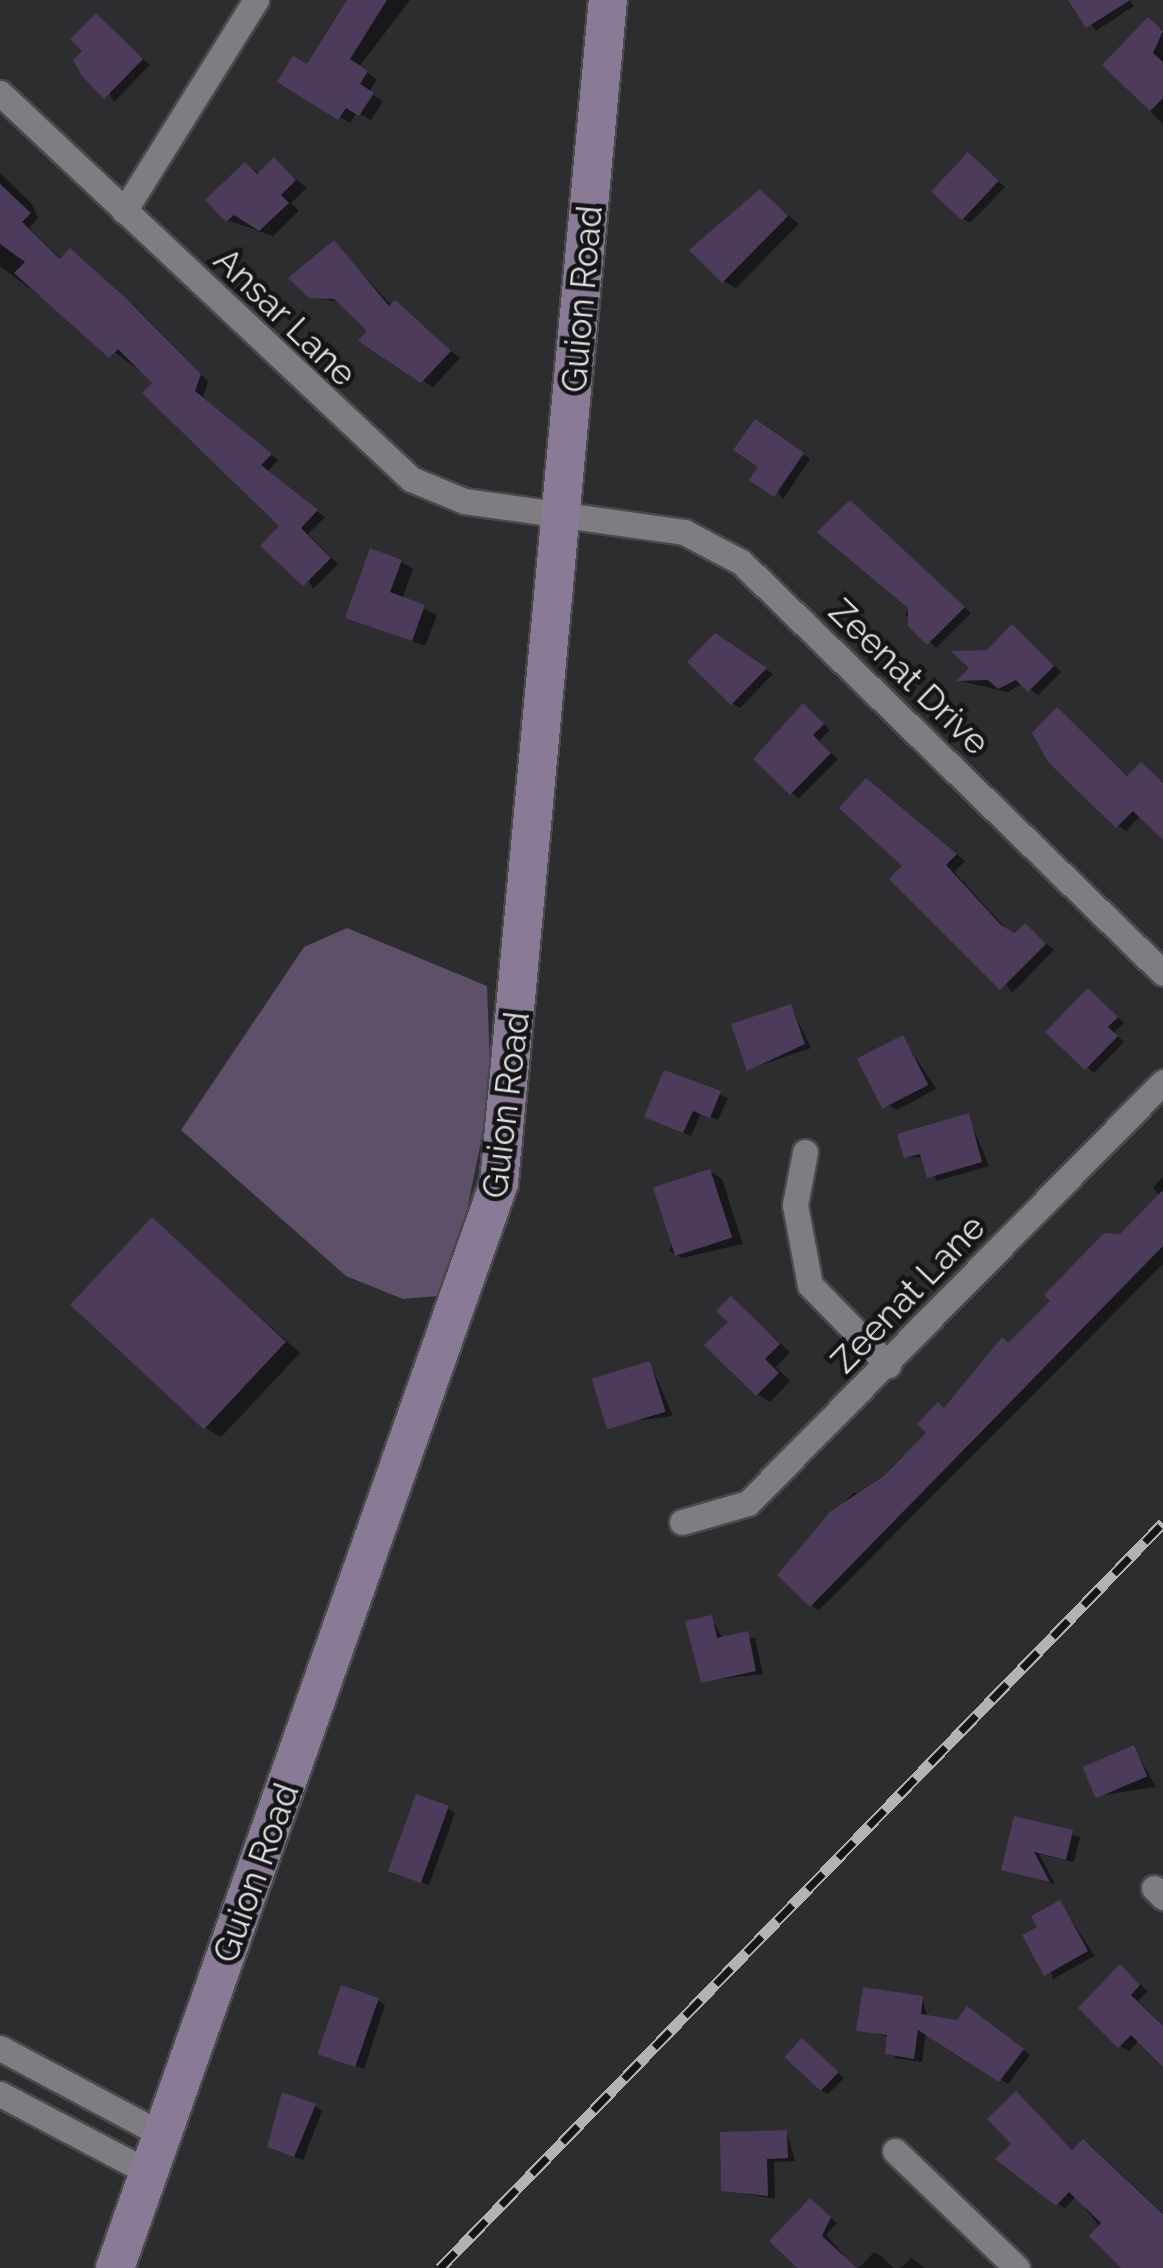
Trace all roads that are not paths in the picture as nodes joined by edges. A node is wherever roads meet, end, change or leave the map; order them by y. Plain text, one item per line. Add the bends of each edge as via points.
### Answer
1 (256, 0) edge
2 (608, 0) edge
3 (0, 93) edge
4 (124, 211) junction
5 (564, 511) junction
6 (1163, 973) edge
7 (1163, 1082) edge
8 (804, 1152) dead end
9 (888, 1365) junction
10 (682, 1522) dead end
11 (0, 2048) edge
12 (0, 2094) edge
13 (160, 2134) junction
14 (896, 2151) dead end
15 (148, 2172) junction
16 (115, 2268) edge
17 (1017, 2268) edge

1 - 4 street
2 - 5 street, Guion Road
3 - 4 street, Ansar Lane
4 - 5 street, Ansar Lane via 411,479 464,501
5 - 6 street, Zeenat Drive via 684,532 740,562
5 - 13 street, Guion Road via 512,1091 490,1222
7 - 9 street, Zeenat Lane
8 - 9 street via 795,1205 810,1285
9 - 10 street, Zeenat Lane via 748,1504
11 - 13 street
12 - 15 street
13 - 15 street, Guion Road
14 - 17 street
15 - 16 street, Guion Road

